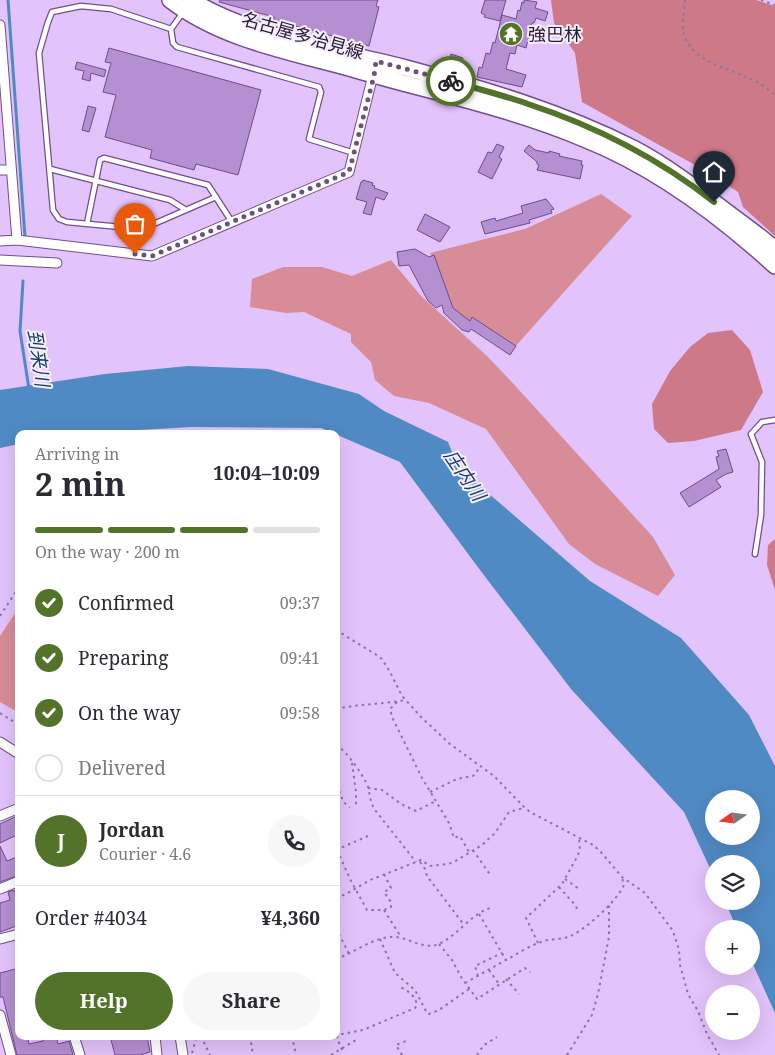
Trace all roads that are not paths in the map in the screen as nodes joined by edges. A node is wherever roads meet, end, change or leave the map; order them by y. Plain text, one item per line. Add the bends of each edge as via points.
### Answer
1 (170, 0) edge
2 (188, 5) edge
3 (0, 25) edge
4 (171, 29) junction
5 (375, 68) junction
6 (3, 102) edge
7 (354, 153) junction
8 (50, 169) junction
9 (0, 170) edge
10 (12, 170) junction
11 (96, 180) junction
12 (216, 197) junction
13 (186, 210) junction
14 (232, 222) junction
15 (87, 224) junction
16 (17, 240) junction
17 (0, 241) edge
18 (775, 249) edge
19 (0, 260) edge
20 (57, 262) dead end
21 (775, 266) edge
22 (775, 420) edge
23 (755, 554) dead end
24 (0, 742) edge
25 (15, 751) edge
26 (0, 805) edge
27 (15, 810) edge
28 (2, 815) edge
29 (15, 883) edge
30 (0, 889) edge
31 (15, 935) edge
32 (0, 940) edge
33 (0, 1015) edge
34 (75, 1040) edge
35 (155, 1040) edge
36 (181, 1040) edge
37 (11, 1055) edge
38 (80, 1055) edge
39 (157, 1055) edge
40 (183, 1055) edge

1 - 2 main road, 名古屋多治見線
2 - 4 lane
2 - 5 main road, 名古屋多治見線 via 218,29 269,47
3 - 6 street
4 - 7 lane via 173,43 177,47 319,87 321,92 309,139
4 - 8 lane via 111,9 82,6 52,12 39,53
5 - 7 street
5 - 18 main road, 名古屋多治見線 via 528,104 587,126 684,178
5 - 21 main road, 名古屋多治見線 via 518,114 585,139 634,163 678,189
6 - 10 street
7 - 14 street via 349,172
8 - 11 lane
8 - 15 lane via 54,210 59,219
9 - 10 street
10 - 16 street
11 - 12 lane via 100,160 104,158 208,185
11 - 13 lane via 170,200
11 - 15 lane
12 - 13 lane
12 - 14 lane
13 - 15 lane via 142,229
14 - 16 street via 152,256
16 - 17 street
19 - 20 street
22 - 23 lane via 762,422 751,434 762,462 761,515
24 - 25 street
26 - 28 street
27 - 28 street
29 - 30 street
31 - 32 street
33 - 37 street
34 - 38 street
35 - 39 street
36 - 40 street

